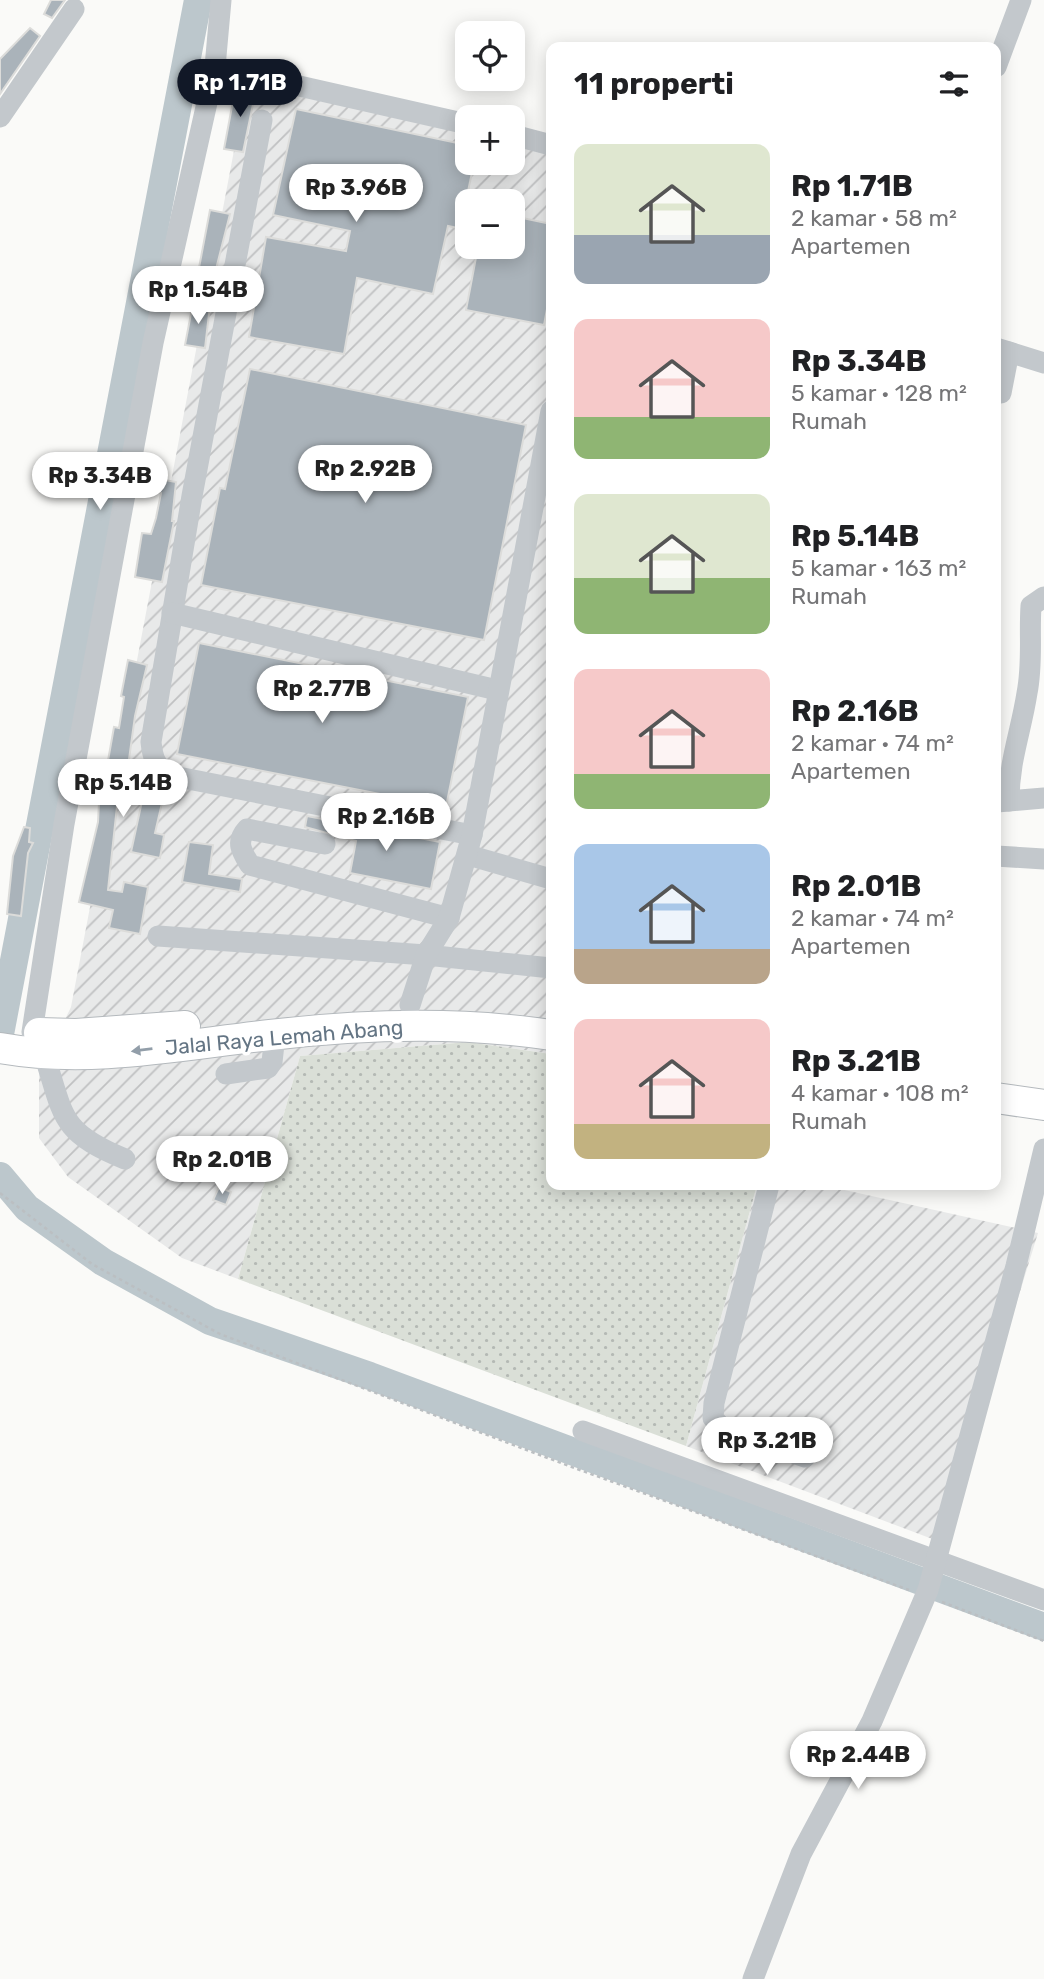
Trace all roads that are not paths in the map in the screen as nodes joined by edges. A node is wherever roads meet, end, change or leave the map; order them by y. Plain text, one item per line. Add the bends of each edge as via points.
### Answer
1 (221, 0) edge
2 (1021, 0) edge
3 (74, 9) dead end
4 (1001, 54) edge
5 (215, 67) junction
6 (0, 117) edge
7 (262, 120) dead end
8 (455, 121) edge
9 (525, 138) edge
10 (546, 144) edge
11 (1002, 350) edge
12 (1044, 363) edge
13 (1001, 393) dead end
14 (546, 437) edge
15 (1044, 597) edge
16 (173, 613) junction
17 (1037, 677) edge
18 (497, 690) junction
19 (1044, 798) edge
20 (1002, 801) edge
21 (325, 844) dead end
22 (470, 845) junction
23 (1001, 856) edge
24 (1044, 859) edge
25 (546, 877) edge
26 (449, 918) junction
27 (158, 936) dead end
28 (426, 955) junction
29 (546, 967) edge
30 (410, 1005) junction
31 (546, 1016) edge
32 (546, 1034) edge
33 (275, 1035) junction
34 (19, 1041) edge
35 (226, 1074) dead end
36 (1001, 1080) edge
37 (1044, 1086) edge
38 (1001, 1099) edge
39 (1044, 1105) edge
40 (1044, 1149) edge
41 (125, 1158) dead end
42 (768, 1190) edge
43 (583, 1431) dead end
44 (805, 1457) dead end
45 (931, 1581) junction
46 (1044, 1600) edge
47 (753, 1979) edge

1 - 5 street
2 - 4 street
3 - 6 street
5 - 8 street
5 - 34 street via 143,395
7 - 16 street
9 - 10 street
11 - 12 street
11 - 13 street
14 - 18 street
15 - 17 street via 1031,606
16 - 18 street
16 - 22 street via 151,742 153,761 161,770
17 - 20 street
18 - 22 street
19 - 20 street
21 - 26 street via 247,829 240,849 250,865
22 - 25 street
22 - 26 street
23 - 24 street
26 - 28 street
27 - 28 street
28 - 29 street
28 - 30 street
30 - 31 highway, Jalal Raya Lemah Abang
30 - 34 highway, Jalal Raya Lemah Abang
32 - 33 highway, Jalal Raya Lemah Abang via 422,1024
33 -> 34 highway, Jalal Raya Lemah Abang via 128,1052
33 - 35 street via 268,1068
34 - 41 street via 63,1117 92,1145
36 - 37 highway
38 - 39 highway
40 - 45 street
42 - 44 street via 713,1418 722,1428
43 - 45 street
45 - 46 street
45 - 47 street via 882,1700 801,1854

